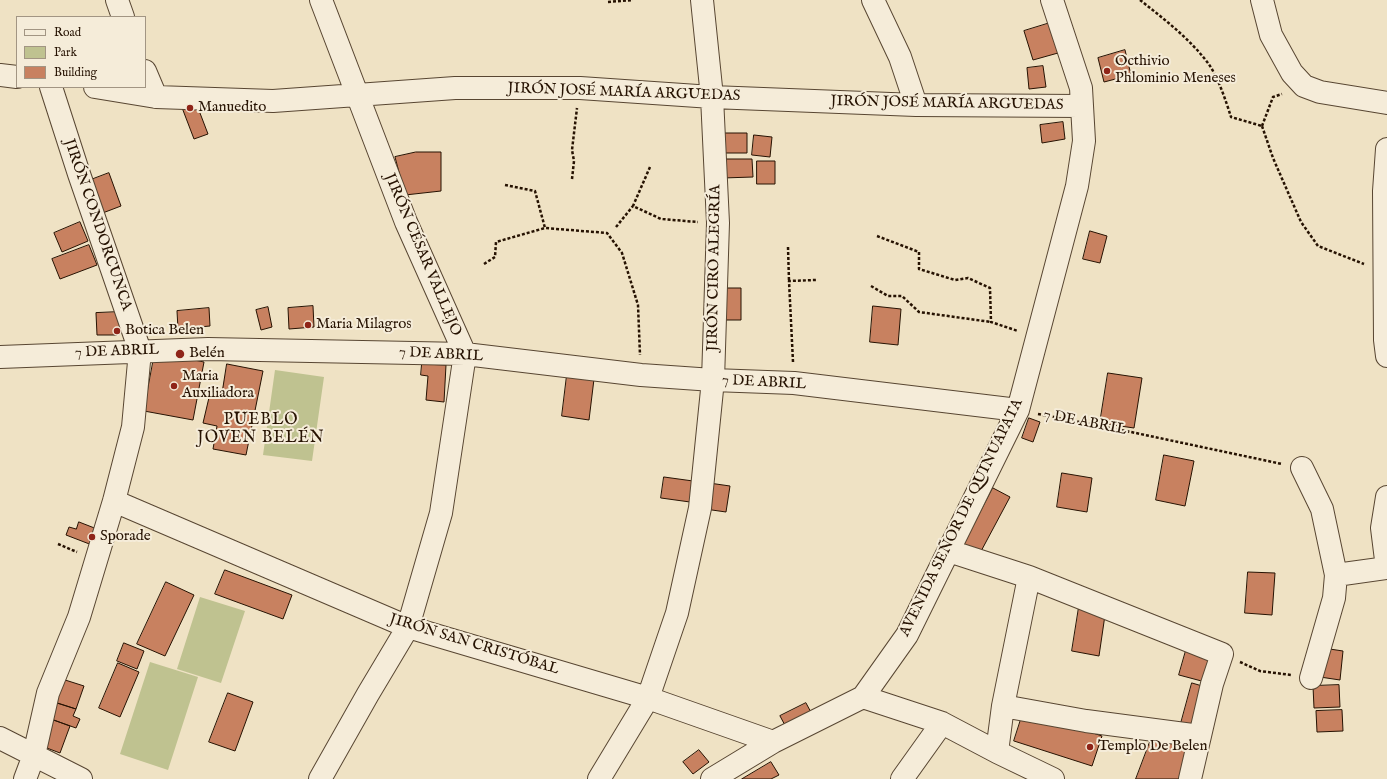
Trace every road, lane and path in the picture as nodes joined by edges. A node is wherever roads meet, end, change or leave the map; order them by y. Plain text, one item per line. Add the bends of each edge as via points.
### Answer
1 (117, 0) edge
2 (321, 0) edge
3 (633, 0) edge
4 (702, 0) edge
5 (873, 0) edge
6 (1052, 0) edge
7 (1140, 0) edge
8 (1262, 0) edge
9 (608, 2) dead end
10 (123, 16) edge
11 (146, 74) edge
12 (0, 76) edge
13 (16, 77) edge
14 (1304, 86) junction
15 (51, 88) edge
16 (102, 88) edge
17 (580, 88) junction
18 (156, 96) junction
19 (357, 96) junction
20 (712, 97) junction
21 (1387, 103) edge
22 (916, 105) junction
23 (1082, 106) junction
24 (1262, 126) junction
25 (1387, 149) edge
26 (650, 167) dead end
27 (572, 179) dead end
28 (505, 185) dead end
29 (633, 206) junction
30 (718, 223) junction
31 (616, 226) dead end
32 (545, 228) junction
33 (877, 236) dead end
34 (788, 247) dead end
35 (484, 264) dead end
36 (1385, 271) junction
37 (816, 280) dead end
38 (789, 281) junction
39 (871, 286) dead end
40 (991, 322) junction
41 (1038, 337) junction
42 (140, 351) junction
43 (465, 354) junction
44 (1387, 356) edge
45 (0, 357) edge
46 (641, 375) junction
47 (713, 380) junction
48 (794, 383) junction
49 (1018, 410) junction
50 (1302, 468) joint
51 (1387, 498) edge
52 (114, 501) junction
53 (949, 551) junction
54 (1336, 575) junction
55 (1029, 577) junction
56 (408, 627) junction
57 (1222, 654) junction
58 (1311, 678) joint
59 (863, 697) junction
60 (648, 698) junction
61 (1003, 706) junction
62 (942, 723) junction
63 (1200, 736) junction
64 (0, 738) edge
65 (773, 742) junction
66 (997, 752) junction
67 (34, 755) junction
68 (25, 779) edge
69 (81, 779) edge
70 (320, 779) edge
71 (599, 779) edge
72 (712, 779) edge
73 (902, 779) edge
74 (1053, 779) edge
75 (1190, 779) edge

1 - 10 street
2 - 19 street, JIRÓN CÉSAR VALLEJO
3 - 9 path
4 - 20 street, JIRÓN CIRO ALEGRÍA
5 - 22 street via 900,57
6 - 23 street, AVENIDA SEÑOR DE QUINUAPATA via 1081,88
7 - 24 path via 1175,27 1209,64 1226,98 1231,117
8 - 14 street via 1271,35 1292,73
11 - 18 street
12 - 13 street
14 - 21 street via 1320,92
14 - 24 path via 1273,97
15 - 42 street, JIRÓN CONDORCUNCA
16 - 18 street, JIRÓN JOSÉ MARÍA ARGUEDAS
17 - 19 street, JIRÓN JOSÉ MARÍA ARGUEDAS via 454,88
17 - 20 street, JIRÓN JOSÉ MARÍA ARGUEDAS
17 - 27 path via 572,150
18 - 19 street, JIRÓN JOSÉ MARÍA ARGUEDAS via 274,101
19 - 43 street, JIRÓN CÉSAR VALLEJO via 406,222
20 - 22 street, JIRÓN JOSÉ MARÍA ARGUEDAS
20 - 30 street, JIRÓN CIRO ALEGRÍA
22 - 23 street, JIRÓN JOSÉ MARÍA ARGUEDAS
23 - 41 street, AVENIDA SEÑOR DE QUINUAPATA via 1084,141 1077,186
24 - 36 path via 1301,222 1318,246
25 - 36 street via 1384,191
26 - 29 path
28 - 32 path via 535,191
29 - 30 path via 661,219
29 - 31 path
30 - 47 street, JIRÓN CIRO ALEGRÍA
32 - 35 path via 496,242 495,257
32 - 46 path via 606,233 622,253 638,305
33 - 40 path via 919,252 919,269 955,280 968,278 990,288
34 - 38 path
36 - 44 street
37 - 38 path
38 - 48 path
39 - 40 path via 888,296 902,296 919,312
40 - 41 path
41 - 49 street, AVENIDA SEÑOR DE QUINUAPATA
42 - 43 street, 7 DE ABRIL via 208,349
42 - 45 street, 7 DE ABRIL
42 - 52 street, JIRÓN CONDORCUNCA via 133,427
43 - 46 street, 7 DE ABRIL
43 - 56 street, JIRÓN CÉSAR VALLEJO via 441,513
46 - 47 street, 7 DE ABRIL
47 - 48 street, 7 DE ABRIL
47 - 60 street, JIRÓN CIRO ALEGRÍA via 700,508 677,613
48 - 49 street, 7 DE ABRIL
49 - 50 path, 7 DE ABRIL
49 - 53 street, AVENIDA SEÑOR DE QUINUAPATA
50 - 54 street via 1322,509
51 - 54 street via 1382,528 1387,568
52 - 56 street, JIRÓN SAN CRISTÓBAL
52 - 67 street, JIRÓN CONDORCUNCA via 79,617 48,693
53 - 55 street
53 - 59 street, AVENIDA SEÑOR DE QUINUAPATA via 907,635
54 - 58 street via 1334,598
55 - 57 street
55 - 61 street
56 - 60 street, JIRÓN SAN CRISTÓBAL
56 - 70 street, JIRÓN CÉSAR VALLEJO
57 - 58 path via 1260,671
57 - 63 street
59 - 62 street
59 - 65 street, AVENIDA SEÑOR DE QUINUAPATA
60 - 65 street, JIRÓN SAN CRISTÓBAL
60 - 71 street, JIRÓN CIRO ALEGRÍA
61 - 63 street via 1086,721
61 - 66 street
62 - 66 street
62 - 73 street
63 - 75 street
64 - 67 street
65 - 72 street, AVENIDA SEÑOR DE QUINUAPATA
66 - 74 street
67 - 68 street, JIRÓN CONDORCUNCA
67 - 69 street

